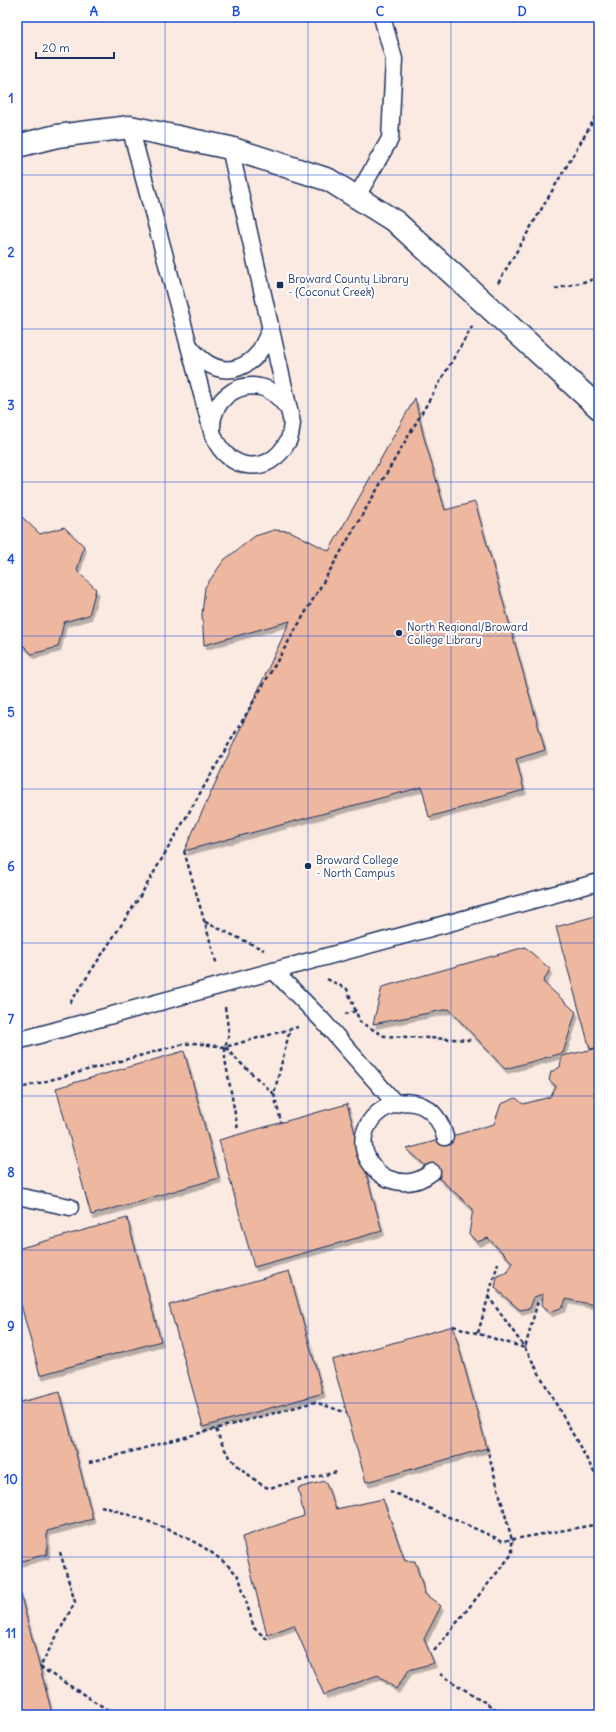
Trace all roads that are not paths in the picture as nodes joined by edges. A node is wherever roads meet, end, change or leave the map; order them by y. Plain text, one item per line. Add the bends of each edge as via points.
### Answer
1 (382, 17) edge
2 (130, 127) junction
3 (17, 146) edge
4 (230, 148) junction
5 (357, 196) junction
6 (270, 330) junction
7 (189, 345) junction
8 (287, 407) junction
9 (599, 408) edge
10 (213, 435) junction
11 (599, 882) edge
12 (274, 971) junction
13 (17, 1041) edge
14 (394, 1103) junction
15 (445, 1137) dead end
16 (432, 1172) dead end
17 (17, 1196) edge
18 (70, 1207) dead end

1 - 5 lane via 394,60 390,139
2 - 3 street via 57,136
2 - 4 street
2 - 7 lane
4 - 5 street via 330,180
4 - 6 lane
5 - 9 street via 396,222
6 - 7 lane via 262,348 250,362 233,368 216,368 200,360
6 - 8 lane
7 - 10 lane
8 - 10 lane via 276,394 261,387 243,387 229,393 218,404 212,419
8 - 10 lane via 292,423 289,440 279,454 265,464 238,464 218,447
11 - 12 lane
12 - 13 lane
12 - 14 lane via 322,1020
14 - 15 lane via 407,1101 420,1104 432,1111 440,1121
14 - 16 lane via 382,1109 372,1119 366,1131 364,1145 368,1158 375,1170 399,1183 425,1178
17 - 18 lane

